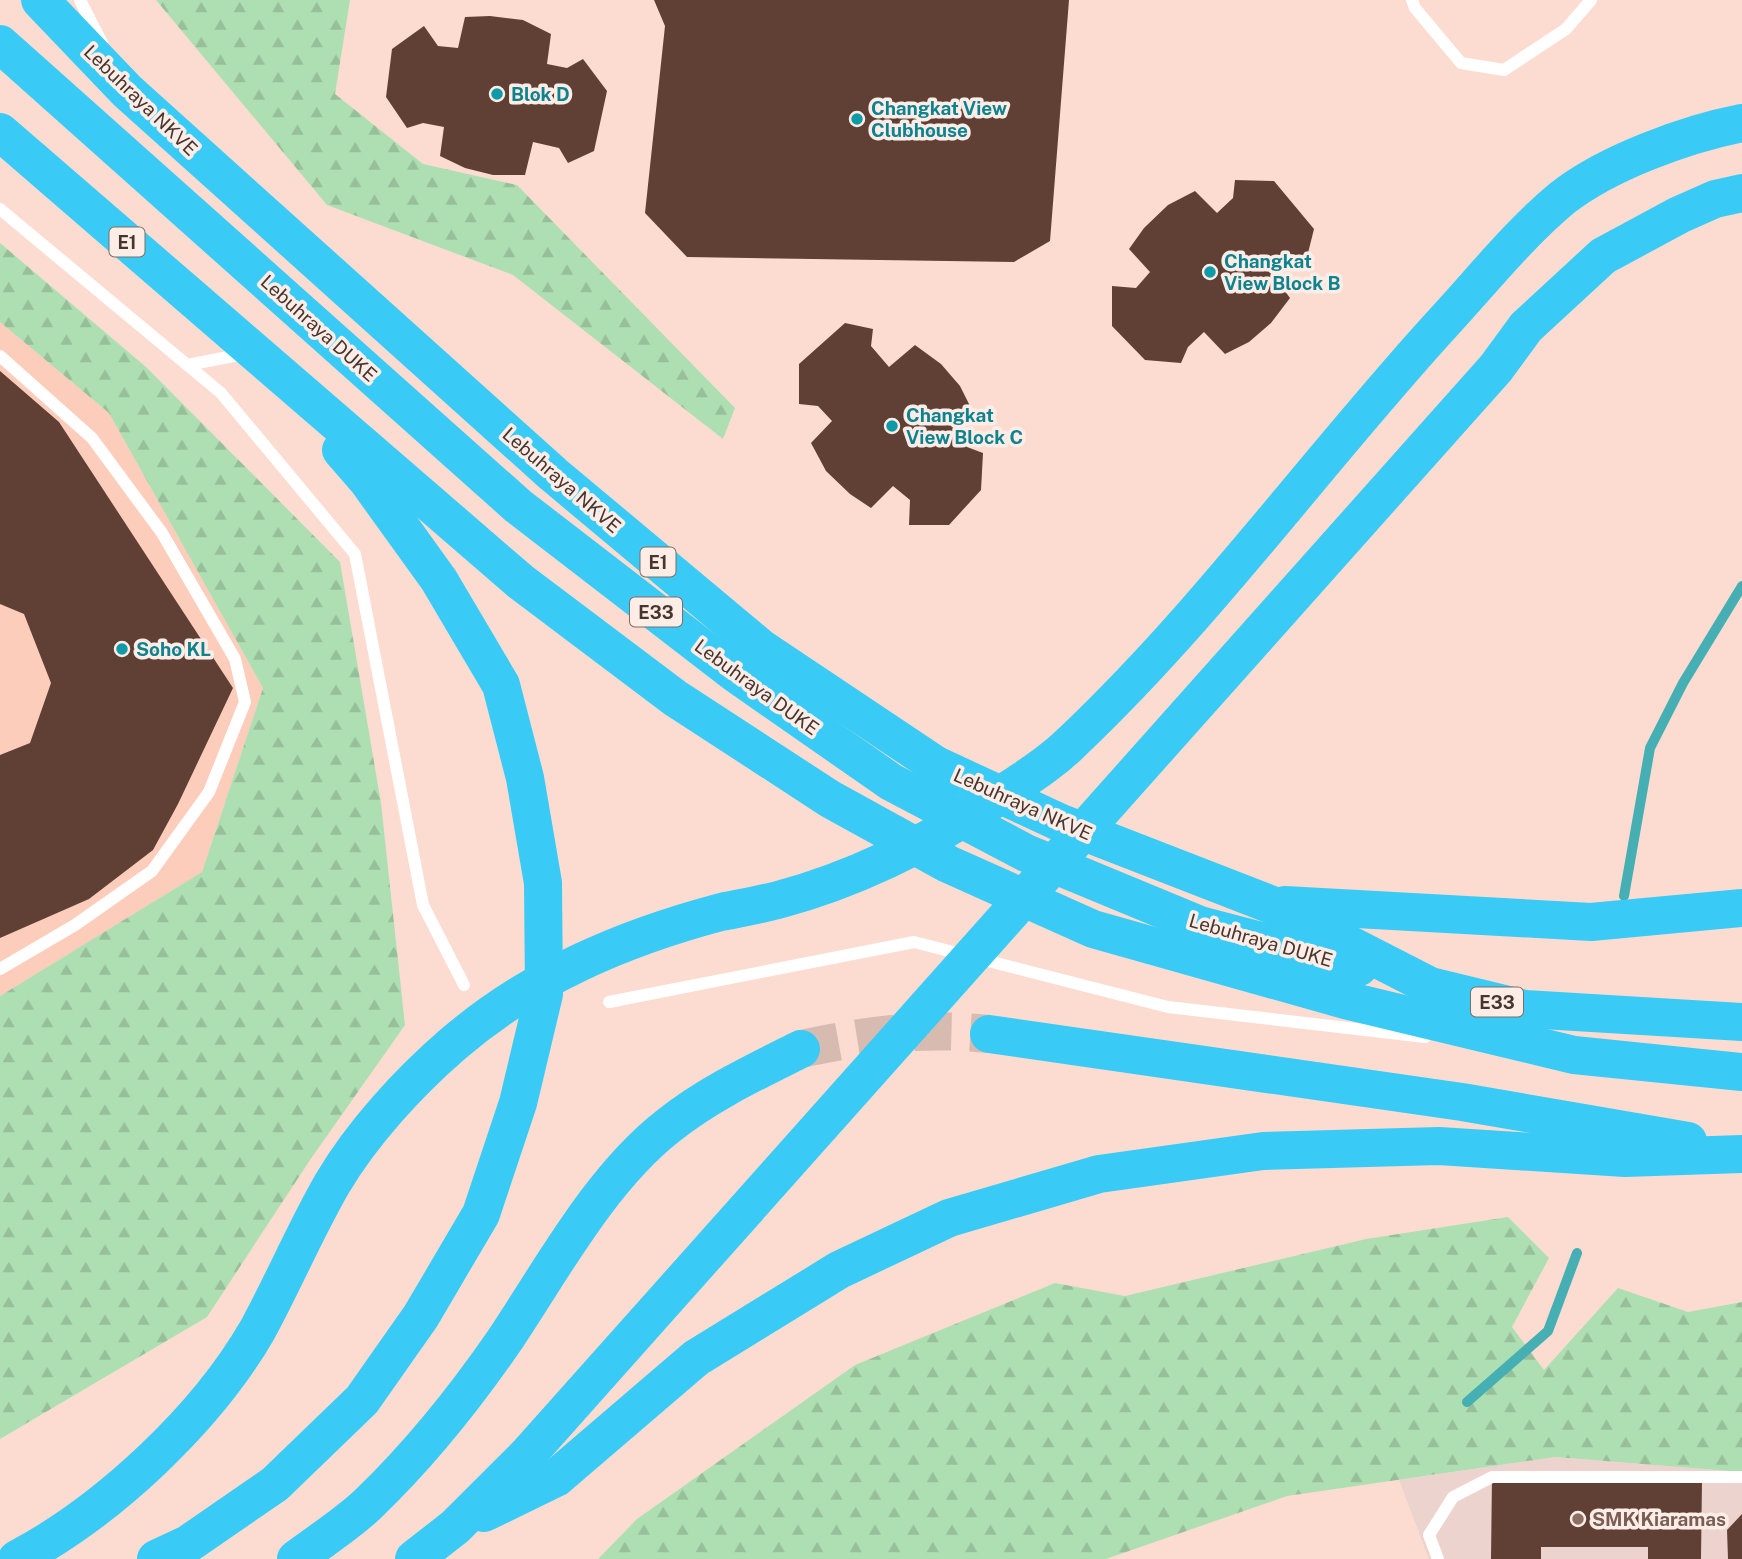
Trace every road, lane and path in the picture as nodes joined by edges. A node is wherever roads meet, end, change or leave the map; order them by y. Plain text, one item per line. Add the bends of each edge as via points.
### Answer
1 (40, 0) edge
2 (80, 0) edge
3 (1412, 0) edge
4 (1591, 0) edge
5 (0, 44) edge
6 (127, 91) junction
7 (1742, 123) edge
8 (0, 132) edge
9 (1742, 193) edge
10 (0, 209) edge
11 (254, 352) junction
12 (0, 356) edge
13 (187, 365) junction
14 (1272, 905) junction
15 (1742, 908) edge
16 (0, 969) edge
17 (464, 985) dead end
18 (1430, 986) junction
19 (610, 1002) dead end
20 (1742, 1022) edge
21 (989, 1034) tunnel mouth
22 (801, 1049) tunnel mouth
23 (1574, 1055) junction
24 (1742, 1072) edge
25 (1742, 1153) edge
26 (1742, 1477) edge
27 (455, 1527) junction
28 (17, 1559) edge
29 (156, 1559) edge
30 (296, 1559) edge
31 (414, 1559) edge
32 (1438, 1559) edge

1 - 6 highway, Lebuhraya NKVE / E1
2 - 6 lane
3 - 4 lane via 1461,63 1504,70 1566,29
5 - 18 highway, Lebuhraya DUKE / E33 via 518,506 736,674 891,782 1026,853 1200,925
6 - 14 highway, Lebuhraya NKVE / E1 via 553,474 761,648 936,765 1061,823
7 - 28 highway via 1667,145 1604,172 1565,196 1413,356 1169,640 1069,746 1018,784 892,859 778,900 671,928 565,967 508,1002 452,1045 396,1103 335,1179 256,1333 204,1401 148,1463 63,1533
8 - 11 highway, E1
9 - 27 highway via 1678,215 1603,256 1527,327 1496,368 942,993 529,1453
10 - 13 lane
11 - 13 lane
11 - 23 highway, Lebuhraya DUKE / E33 via 521,582 675,698 830,799 948,864 1093,929 1345,1000
11 - 29 highway via 367,480 439,580 500,685 525,778 543,883 544,994 518,1103 481,1214 421,1316 362,1400 275,1483 188,1544
12 - 16 lane via 92,438 162,533 235,659 245,702 209,792 152,871 75,925
13 - 17 lane via 221,393 355,554 423,905
14 - 15 highway via 1591,922
14 - 18 highway, Lebuhraya DUKE / E33
18 - 20 highway, Lebuhraya DUKE / E33 via 1525,1009
19 - 23 lane via 915,942 1168,1007
21 - 25 highway via 1475,1104
22 - 30 highway via 733,1082 667,1126 613,1182 548,1268 504,1340 417,1452 366,1506
23 - 24 highway, Lebuhraya DUKE / E33
25 - 27 highway via 1625,1158 1439,1146 1290,1150 1099,1174 949,1218 839,1270 696,1358 556,1478
26 - 32 lane via 1492,1477 1453,1497 1438,1517 1429,1535
27 - 31 highway

